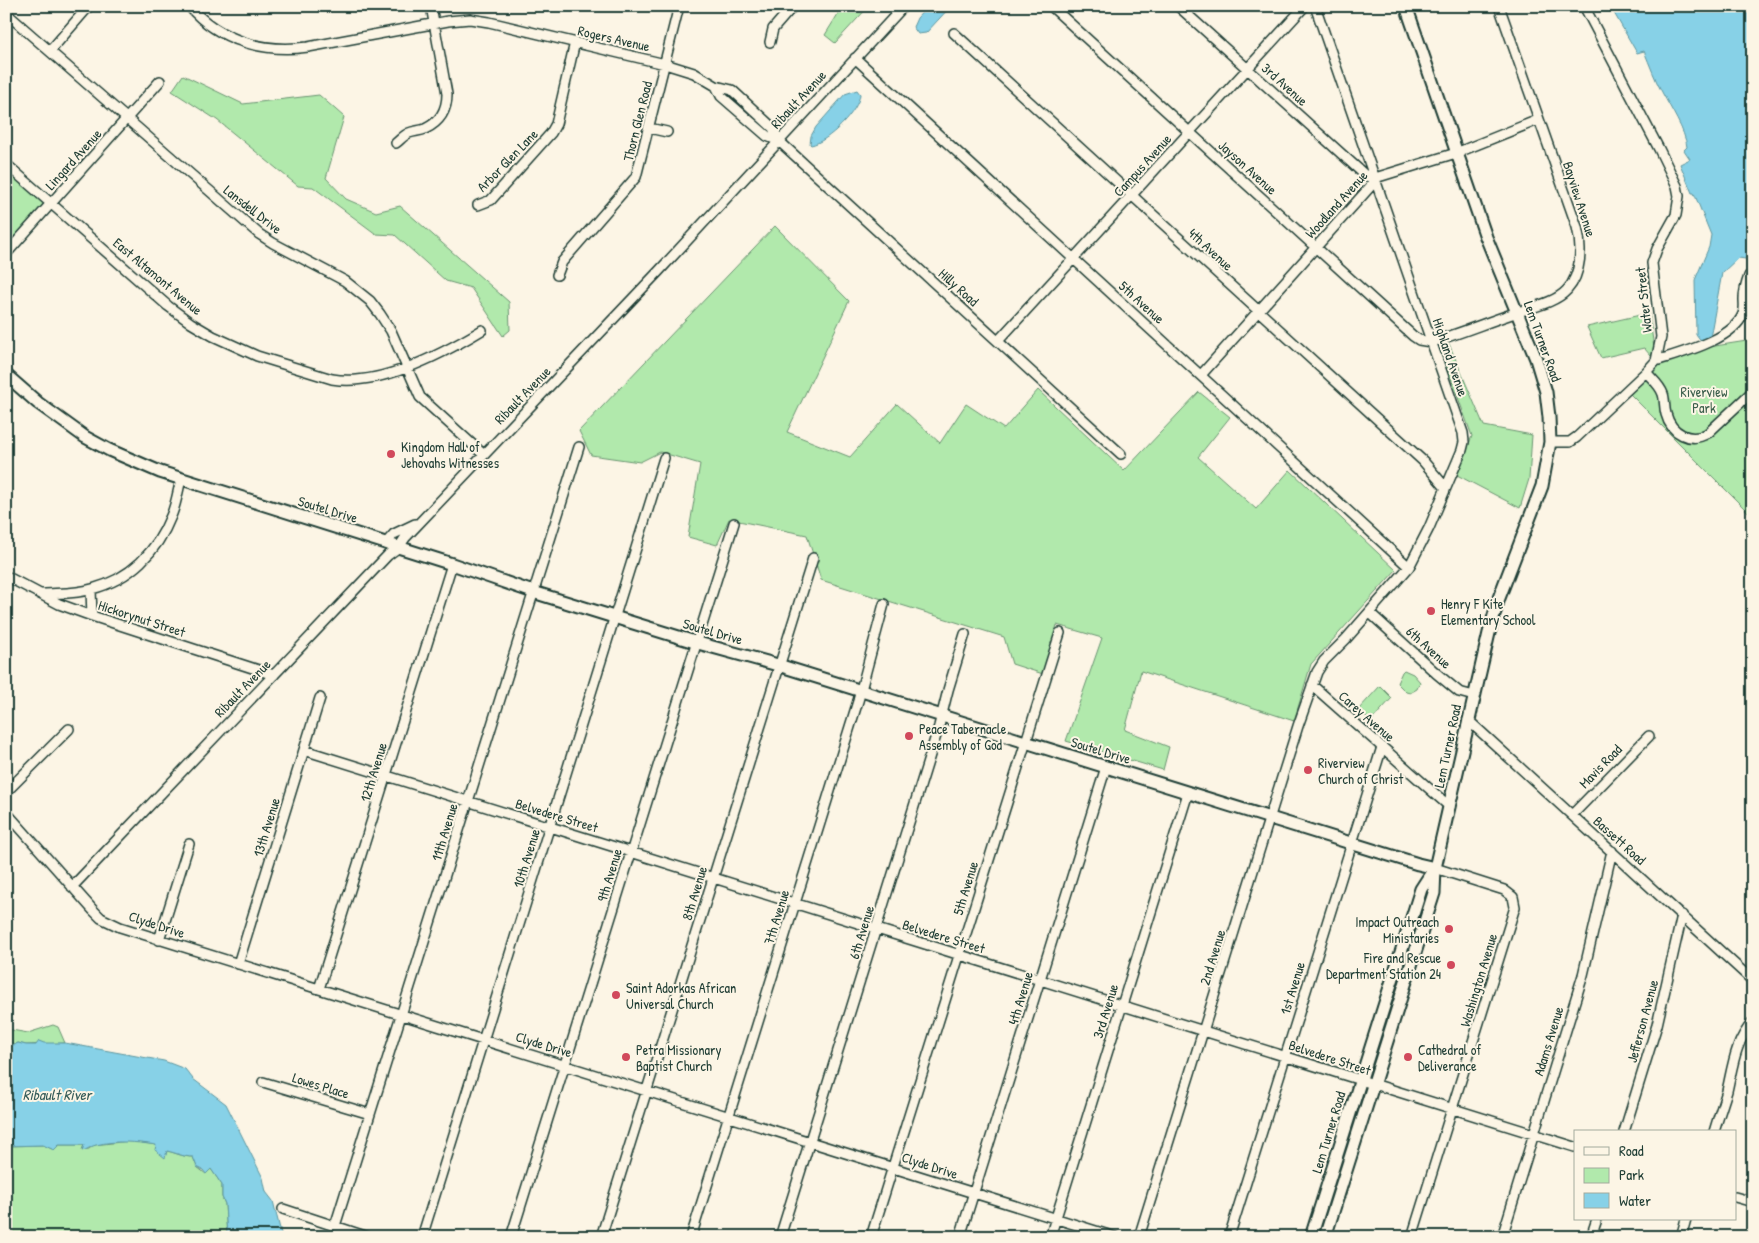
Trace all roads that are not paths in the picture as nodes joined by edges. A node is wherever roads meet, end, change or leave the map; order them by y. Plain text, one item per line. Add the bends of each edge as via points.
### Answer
1 (89, 6) edge
2 (188, 6) edge
3 (431, 6) edge
4 (679, 6) edge
5 (793, 6) edge
6 (904, 6) edge
7 (1051, 6) edge
8 (1178, 6) edge
9 (1305, 6) edge
10 (1315, 6) edge
11 (1406, 6) edge
12 (1499, 6) edge
13 (1584, 6) edge
14 (6, 13) edge
15 (434, 24) junction
16 (954, 33) dead end
17 (575, 42) junction
18 (770, 42) dead end
19 (50, 51) junction
20 (855, 58) junction
21 (666, 64) junction
22 (1248, 69) junction
23 (160, 81) dead end
24 (127, 119) junction
25 (1538, 120) junction
26 (650, 128) junction
27 (667, 132) dead end
28 (1190, 133) junction
29 (778, 141) junction
30 (396, 143) dead end
31 (1456, 153) junction
32 (6, 164) edge
33 (1375, 178) junction
34 (1132, 196) junction
35 (52, 204) junction
36 (478, 205) dead end
37 (1315, 248) junction
38 (6, 254) edge
39 (1074, 260) junction
40 (557, 275) dead end
41 (1749, 276) dead end
42 (1258, 312) junction
43 (1516, 312) junction
44 (482, 330) dead end
45 (998, 341) junction
46 (1430, 342) junction
47 (1656, 361) junction
48 (406, 367) junction
49 (1646, 372) junction
50 (1201, 374) junction
51 (6, 375) edge
52 (1753, 390) edge
53 (1550, 442) junction
54 (579, 447) dead end
55 (1121, 454) dead end
56 (484, 455) junction
57 (664, 458) dead end
58 (181, 479) junction
59 (1446, 488) junction
60 (420, 522) junction
61 (734, 523) dead end
62 (386, 543) junction
63 (399, 547) junction
64 (813, 558) dead end
65 (452, 564) junction
66 (1409, 568) junction
67 (6, 576) edge
68 (91, 590) junction
69 (533, 592) junction
70 (42, 594) junction
71 (884, 604) dead end
72 (1370, 613) junction
73 (92, 616) junction
74 (614, 617) junction
75 (1060, 633) dead end
76 (965, 634) dead end
77 (698, 643) junction
78 (778, 665) junction
79 (274, 675) junction
80 (1312, 686) junction
81 (860, 691) junction
82 (1474, 696) junction
83 (320, 698) dead end
84 (942, 716) junction
85 (1468, 720) junction
86 (69, 729) dead end
87 (1649, 736) dead end
88 (1025, 742) junction
89 (1382, 747) junction
90 (304, 750) junction
91 (1106, 767) junction
92 (386, 776) junction
93 (6, 792) edge
94 (1188, 793) junction
95 (468, 802) junction
96 (1450, 807) junction
97 (6, 812) edge
98 (1572, 815) junction
99 (1270, 818) junction
100 (550, 828) junction
101 (1351, 843) junction
102 (189, 844) dead end
103 (1612, 851) junction
104 (631, 853) junction
105 (1435, 868) junction
106 (713, 879) junction
107 (72, 886) junction
108 (794, 904) junction
109 (1682, 915) junction
110 (876, 929) junction
111 (159, 940) junction
112 (958, 955) junction
113 (238, 964) junction
114 (1040, 980) junction
115 (1753, 981) edge
116 (319, 989) junction
117 (1121, 1005) junction
118 (402, 1014) junction
119 (1753, 1022) edge
120 (1203, 1031) junction
121 (484, 1040) junction
122 (1285, 1057) junction
123 (564, 1065) junction
124 (1360, 1081) junction
125 (263, 1082) dead end
126 (1372, 1084) junction
127 (646, 1090) junction
128 (1452, 1109) junction
129 (370, 1114) junction
130 (728, 1116) junction
131 (1625, 1130) edge
132 (1715, 1130) edge
133 (1534, 1134) junction
134 (810, 1142) junction
135 (1574, 1147) edge
136 (892, 1167) junction
137 (974, 1193) junction
138 (1736, 1197) edge
139 (1753, 1202) edge
140 (282, 1209) dead end
141 (1055, 1218) junction
142 (1597, 1220) edge
143 (1686, 1220) edge
144 (335, 1226) junction
145 (368, 1237) edge
146 (422, 1237) edge
147 (511, 1237) edge
148 (601, 1237) edge
149 (691, 1237) edge
150 (780, 1237) edge
151 (871, 1237) edge
152 (960, 1237) edge
153 (1050, 1237) edge
154 (1115, 1237) edge
155 (1139, 1237) edge
156 (1229, 1237) edge
157 (1311, 1237) edge
158 (1325, 1237) edge
159 (1412, 1237) edge
160 (1502, 1237) edge
161 (1592, 1237) edge
162 (1681, 1237) edge

1 - 19 street
2 - 15 street, Rogers Avenue via 230,38 273,49 290,50
3 - 15 street
4 - 21 street, Thorn Glen Road
5 - 18 street via 773,29
6 - 20 street, Ribault Avenue
7 - 28 street, Jayson Avenue
8 - 22 street, 3rd Avenue
9 - 22 street, Campus Avenue
10 - 33 street, Highland Avenue
11 - 31 main road, Lem Turner Road
12 - 25 street, Bayview Avenue
13 - 47 street, Water Street via 1677,186 1676,215 1652,263 1660,337
14 - 19 street, Lansdell Drive
15 - 17 street, Rogers Avenue via 470,19
15 - 30 street via 447,94 445,111 432,125 408,133
16 - 34 street, 4th Avenue
17 - 21 street, Rogers Avenue
17 - 36 street, Arbor Glen Lane via 556,124 551,133 491,200
19 - 24 street, Lansdell Drive
20 - 29 street, Ribault Avenue
20 - 39 street, 5th Avenue
21 - 26 street, Thorn Glen Road
21 - 29 street, Rogers Avenue via 732,90 773,128
22 - 28 street, Campus Avenue
22 - 33 street, 3rd Avenue via 1366,176
23 - 24 street, Lingard Avenue
24 - 35 street, Lingard Avenue
24 - 48 street, Lansdell Drive via 259,234 356,288 391,331
25 - 31 street, Woodland Avenue
25 - 43 street, Bayview Avenue via 1577,227 1581,251 1575,276 1561,296
26 - 27 street
26 - 40 street, Thorn Glen Road via 636,177 562,262
28 - 34 street, Campus Avenue
28 - 37 street, Jayson Avenue
29 - 45 street, Hilly Road
29 - 56 street, Ribault Avenue
31 - 33 street, Woodland Avenue
31 - 43 main road, Lem Turner Road
32 - 35 street, East Altamont Avenue
33 - 37 street, Woodland Avenue
33 - 46 street, Highland Avenue
34 - 39 street, Campus Avenue
34 - 42 street, 4th Avenue
35 - 38 street, Lingard Avenue
35 - 48 street, East Altamont Avenue via 168,306 235,347 343,381 369,380
37 - 42 street, Woodland Avenue
37 - 46 street, Jayson Avenue via 1414,336
39 - 45 street, Campus Avenue
39 - 50 street, 5th Avenue
41 - 47 street via 1744,310 1737,323 1706,344
42 - 50 street, Woodland Avenue
42 - 59 street, 4th Avenue via 1423,461
43 - 46 street, Bayview Avenue
43 - 53 main road, Lem Turner Road via 1546,392
44 - 48 street, East Altamont Avenue via 458,345
45 - 55 street, Hilly Road
46 - 59 street, Highland Avenue via 1464,442
47 - 49 street
48 - 56 street, Lansdell Drive via 420,397
49 - 52 street via 1663,395 1669,422 1689,438 1699,438 1708,433
49 - 53 street via 1577,437 1570,442
50 - 66 street, 5th Avenue
51 - 58 main road, Soutel Drive via 44,408 85,436 132,461
53 - 82 main road, Lem Turner Road via 1542,486 1499,598
54 - 69 street, 11th Avenue
56 - 60 street, Ribault Avenue
57 - 74 street, 10th Avenue
58 - 62 main road, Soutel Drive
58 - 68 street via 165,531 151,551 129,572
59 - 66 street, Highland Avenue
60 - 62 street via 394,534
60 - 63 street, Ribault Avenue
61 - 77 street, 9th Avenue
62 - 63 main road, Soutel Drive
63 - 65 main road, Soutel Drive
63 - 79 street, Ribault Avenue
64 - 78 street, 8th Avenue
65 - 69 main road, Soutel Drive
65 - 92 street, 12th Avenue
66 - 72 street, Highland Avenue
67 - 70 street, Hickorynut Street
68 - 70 street
68 - 73 street
69 - 74 main road, Soutel Drive
69 - 95 street, 11th Avenue
70 - 73 street, Hickorynut Street
71 - 81 street, 7th Avenue
72 - 80 street, Highland Avenue via 1324,661
72 - 82 street, 6th Avenue via 1459,692
73 - 79 street, Hickorynut Street
74 - 77 main road, Soutel Drive
74 - 100 street, 10th Avenue
75 - 88 street, 5th Avenue
76 - 84 street, 6th Avenue
77 - 78 main road, Soutel Drive
77 - 104 street, 9th Avenue
78 - 81 main road, Soutel Drive
78 - 106 street, 8th Avenue
79 - 107 street, Ribault Avenue
80 - 89 street, Carey Avenue
80 - 99 street, 2nd Avenue
81 - 84 main road, Soutel Drive
81 - 108 street, 7th Avenue
82 - 85 main road, Lem Turner Road
83 - 90 street, 13th Avenue
84 - 88 main road, Soutel Drive
84 - 110 street, 6th Avenue
85 - 96 main road, Lem Turner Road
85 - 98 street, Bassett Road
86 - 93 street
87 - 98 street, Mavis Road
88 - 91 main road, Soutel Drive
88 - 112 street, 5th Avenue
89 - 96 street, Carey Avenue
89 - 101 street, 1st Avenue
90 - 92 street, Belvedere Street
90 - 113 street, 13th Avenue
91 - 94 main road, Soutel Drive
91 - 114 street, 4th Avenue
92 - 95 street, Belvedere Street
92 - 116 street, 12th Avenue
94 - 99 main road, Soutel Drive
94 - 117 street, 3rd Avenue
95 - 100 street, Belvedere Street
95 - 118 street, 11th Avenue
96 - 105 main road, Lem Turner Road
97 - 107 street, Clyde Drive
98 - 103 street, Bassett Road
99 - 101 main road, Soutel Drive
99 - 120 street, 2nd Avenue
100 - 104 street, Belvedere Street
100 - 121 street, 10th Avenue
101 - 105 main road, Soutel Drive
101 - 122 street, 1st Avenue
102 - 111 street
103 - 109 street, Bassett Road
103 - 133 street, Adams Avenue via 1583,975
104 - 106 street, Belvedere Street
104 - 123 street, 9th Avenue
105 - 124 main road, Lem Turner Road via 1421,889
105 - 126 main road, Lem Turner Road via 1434,893
105 - 128 street, Washington Avenue via 1504,890 1515,902
106 - 108 street, Belvedere Street
106 - 127 street, 8th Avenue
107 - 111 street, Clyde Drive via 93,910 110,923
108 - 110 street, Belvedere Street
108 - 130 street, 7th Avenue
109 - 115 street, Bassett Road
109 - 131 street, Jefferson Avenue via 1657,1025
110 - 112 street, Belvedere Street
110 - 134 street, 6th Avenue
111 - 113 street, Clyde Drive
112 - 114 street, Belvedere Street
112 - 136 street, 5th Avenue
113 - 116 street, Clyde Drive
114 - 117 street, Belvedere Street
114 - 137 street, 4th Avenue
116 - 118 street, Clyde Drive
117 - 120 street, Belvedere Street
117 - 141 street, 3rd Avenue
118 - 121 street, Clyde Drive
118 - 129 street, 11th Avenue
119 - 132 street via 1736,1048
120 - 122 street, Belvedere Street
120 - 155 street, 2nd Avenue
121 - 123 street, Clyde Drive
121 - 146 street, 10th Avenue
122 - 124 street, Belvedere Street
122 - 156 street, 1st Avenue
123 - 127 street, Clyde Drive
123 - 147 street, 9th Avenue
124 - 126 street, Belvedere Street
124 - 157 main road, Lem Turner Road
125 - 129 street, Lowes Place
126 - 128 street, Belvedere Street
126 - 158 main road, Lem Turner Road
127 - 130 street, Clyde Drive
127 - 148 street, 8th Avenue
128 - 133 street, Belvedere Street
128 - 159 street, Washington Avenue
129 - 144 street, 11th Avenue
130 - 134 street, Clyde Drive
130 - 149 street, 7th Avenue
133 - 135 street, Belvedere Street
133 - 160 street, Adams Avenue
134 - 136 street, Clyde Drive
134 - 150 street, 6th Avenue
136 - 137 street, Clyde Drive
136 - 151 street, 5th Avenue
137 - 141 street, Clyde Drive
137 - 152 street, 4th Avenue
138 - 139 street
140 - 144 street
141 - 153 street, 3rd Avenue
141 - 154 street, Clyde Drive
142 - 161 street
143 - 162 street
144 - 145 street

